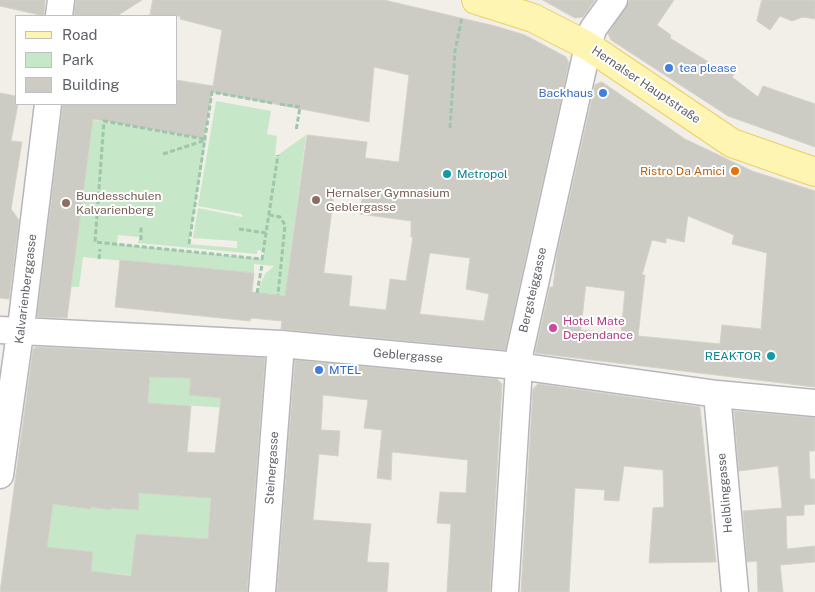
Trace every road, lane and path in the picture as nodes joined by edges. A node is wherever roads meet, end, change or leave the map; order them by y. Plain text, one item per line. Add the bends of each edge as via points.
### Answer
1 (61, 0) edge
2 (614, 0) edge
3 (469, 7) edge
4 (59, 15) edge
5 (588, 46) junction
6 (272, 103) dead end
7 (280, 104) dead end
8 (48, 105) edge
9 (450, 128) dead end
10 (296, 131) dead end
11 (205, 139) junction
12 (163, 154) dead end
13 (278, 155) dead end
14 (815, 172) edge
15 (269, 215) junction
16 (142, 226) dead end
17 (240, 229) dead end
18 (266, 233) junction
19 (141, 240) dead end
20 (189, 244) dead end
21 (100, 249) dead end
22 (99, 258) dead end
23 (262, 265) dead end
24 (257, 293) dead end
25 (278, 295) dead end
26 (10, 330) edge
27 (281, 344) junction
28 (518, 366) junction
29 (718, 394) junction
30 (815, 403) edge
31 (0, 475) edge
32 (262, 592) edge
33 (505, 592) edge
34 (735, 592) edge

1 - 4 street
2 - 5 street, Bergsteiggasse via 593,29
3 - 5 main road, Hernalser Hauptstraße via 533,18
3 - 9 path via 455,51
5 - 14 main road, Hernalser Hauptstraße via 732,143
5 - 28 street, Bergsteiggasse
6 - 11 path via 212,92
7 - 10 path via 300,107
8 - 26 street, Kalvarienberggasse
11 - 12 path
11 - 18 path via 104,121 95,242 262,258
11 - 20 path
13 - 15 path
15 - 18 path
15 - 25 path via 280,217 285,225
16 - 19 path
17 - 18 path
21 - 22 path
23 - 24 path
26 - 27 street, Geblergasse
26 - 31 street, Kalvarienberggasse
27 - 28 street, Geblergasse
27 - 32 street, Steinergasse
28 - 29 street, Geblergasse
28 - 33 street, Bergsteiggasse
29 - 30 street, Geblergasse
29 - 34 street, Helblinggasse

